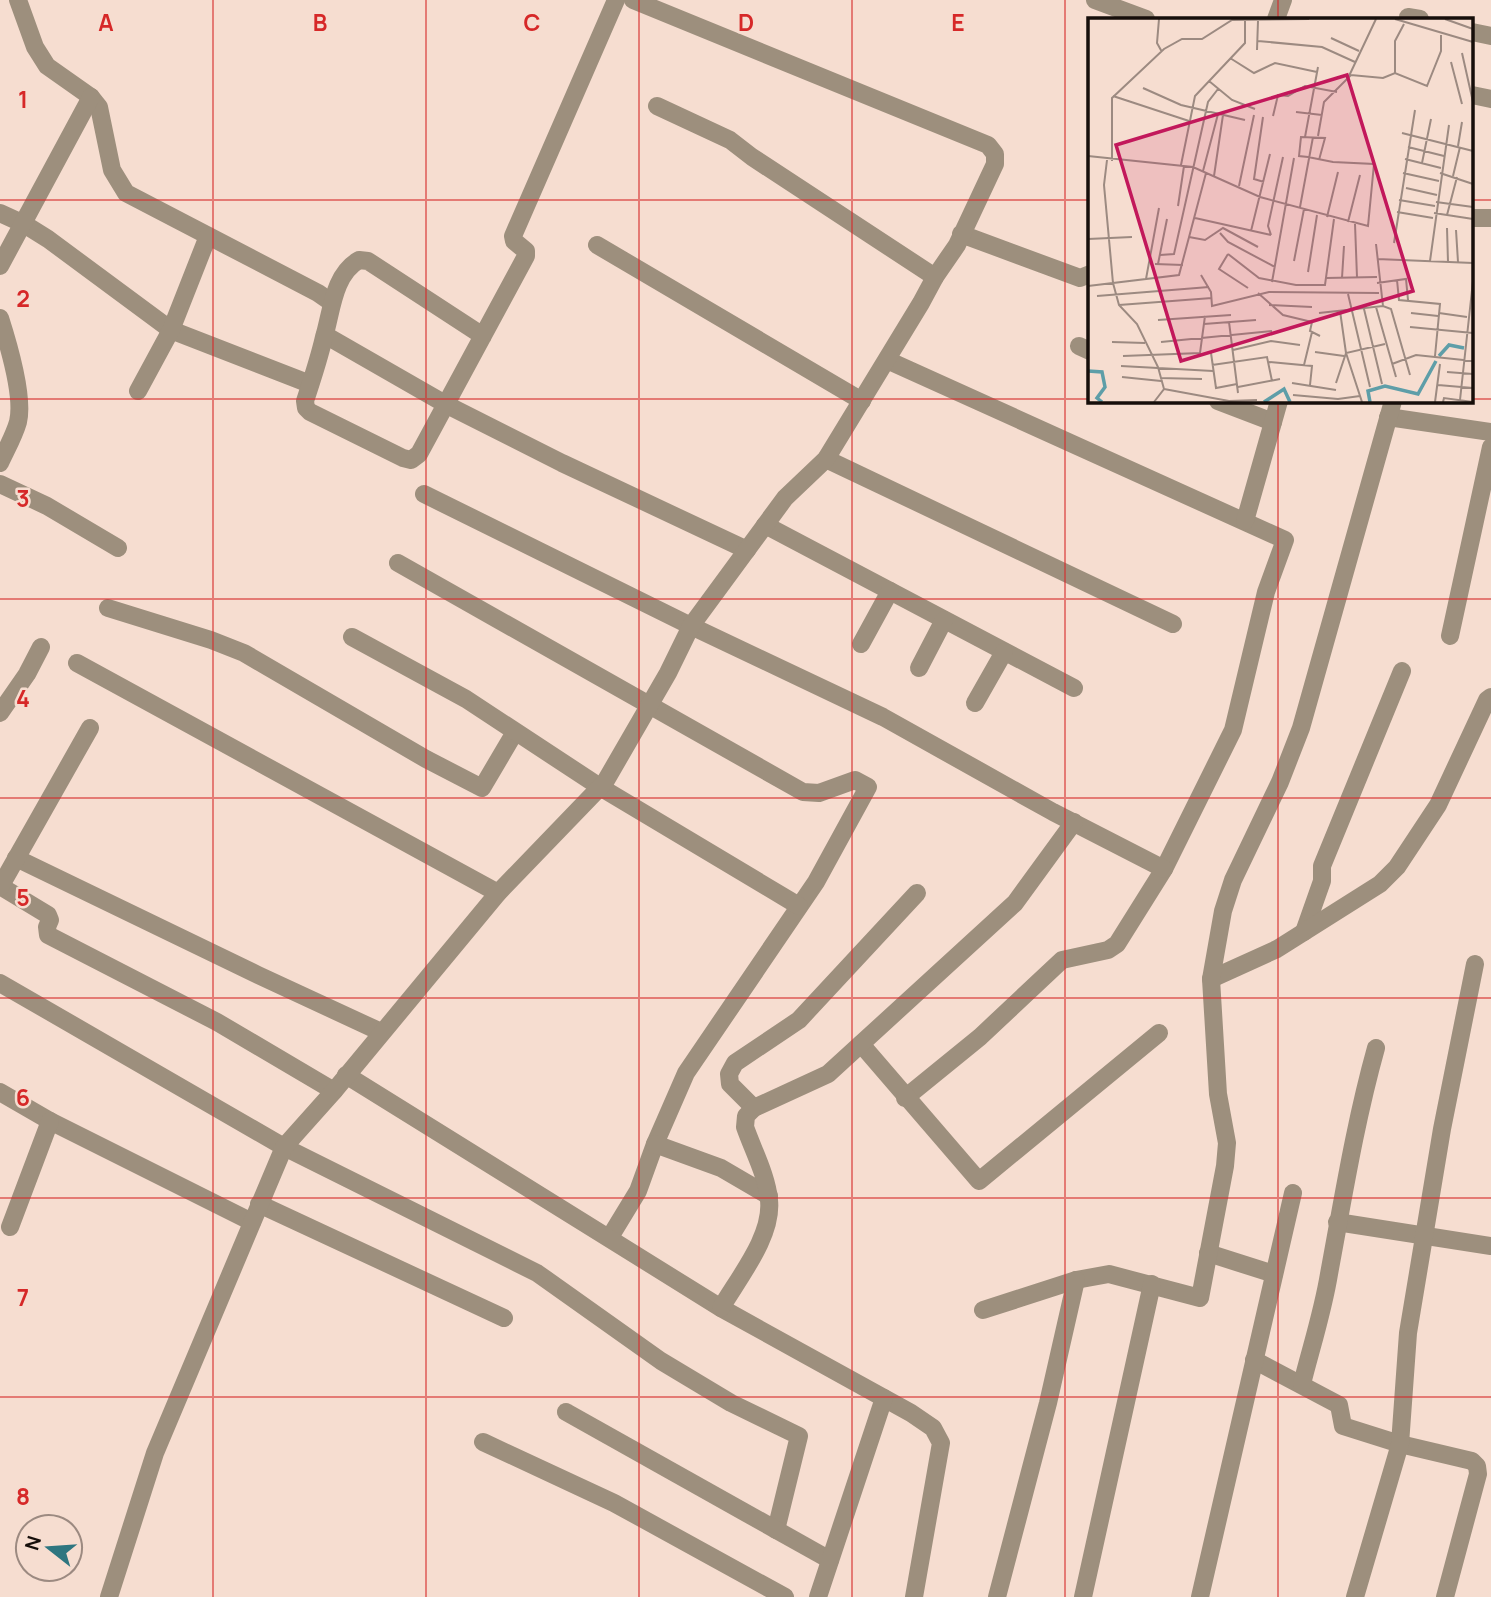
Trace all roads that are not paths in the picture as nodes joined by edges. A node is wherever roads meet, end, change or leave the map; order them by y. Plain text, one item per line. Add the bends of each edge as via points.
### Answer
1 (18, 0) edge
2 (616, 0) edge
3 (633, 0) edge
4 (1095, 0) edge
5 (1283, 0) edge
6 (1143, 18) edge
7 (1276, 18) edge
8 (91, 97) junction
9 (657, 106) dead end
10 (0, 213) edge
11 (24, 224) junction
12 (961, 234) junction
13 (208, 236) junction
14 (597, 245) dead end
15 (0, 266) edge
16 (1088, 275) edge
17 (935, 276) junction
18 (331, 302) junction
19 (0, 318) edge
20 (171, 330) junction
21 (325, 335) junction
22 (483, 336) junction
23 (887, 360) junction
24 (310, 384) junction
25 (138, 391) dead end
26 (862, 401) junction
27 (1221, 402) edge
28 (1279, 402) edge
29 (447, 405) junction
30 (1390, 409) edge
31 (1273, 422) junction
32 (1491, 432) edge
33 (1491, 447) edge
34 (826, 459) junction
35 (0, 463) edge
36 (0, 484) edge
37 (424, 494) dead end
38 (1485, 500) edge
39 (1245, 522) junction
40 (765, 525) junction
41 (118, 548) dead end
42 (747, 550) junction
43 (398, 563) dead end
44 (890, 591) junction
45 (108, 608) dead end
46 (944, 620) junction
47 (1173, 624) dead end
48 (691, 626) junction
49 (1450, 636) dead end
50 (352, 637) dead end
51 (861, 644) dead end
52 (41, 647) dead end
53 (1004, 652) junction
54 (77, 663) dead end
55 (919, 668) dead end
56 (1402, 671) dead end
57 (1074, 688) dead end
58 (1491, 697) edge
59 (975, 703) dead end
60 (649, 705) junction
61 (0, 713) edge
62 (90, 728) dead end
63 (515, 732) junction
64 (600, 787) junction
65 (1074, 822) junction
66 (16, 858) junction
67 (1164, 869) junction
68 (0, 887) edge
69 (498, 893) junction
70 (917, 893) dead end
71 (799, 906) junction
72 (1304, 932) junction
73 (1475, 964) dead end
74 (1212, 979) junction
75 (0, 983) edge
76 (381, 1032) junction
77 (1159, 1033) dead end
78 (861, 1044) junction
79 (1377, 1048) dead end
80 (346, 1075) junction
81 (334, 1091) junction
82 (0, 1092) edge
83 (905, 1098) junction
84 (754, 1108) junction
85 (50, 1121) junction
86 (655, 1144) junction
87 (284, 1147) junction
88 (1293, 1193) dead end
89 (769, 1196) junction
90 (259, 1205) junction
91 (251, 1222) junction
92 (1337, 1222) junction
93 (10, 1227) dead end
94 (1425, 1236) junction
95 (610, 1237) junction
96 (1491, 1246) edge
97 (1208, 1254) junction
98 (1274, 1274) junction
99 (1076, 1280) junction
100 (1152, 1284) junction
101 (721, 1308) junction
102 (984, 1310) dead end
103 (504, 1318) dead end
104 (1254, 1360) junction
105 (1302, 1384) junction
106 (884, 1398) junction
107 (566, 1412) dead end
108 (483, 1442) dead end
109 (1399, 1444) junction
110 (776, 1530) junction
111 (830, 1560) junction
112 (109, 1597) edge
113 (785, 1597) edge
114 (818, 1597) edge
115 (914, 1597) edge
116 (997, 1597) edge
117 (1083, 1597) edge
118 (1200, 1597) edge
119 (1355, 1597) edge
120 (1445, 1597) edge

1 - 8 street via 47,66
2 - 22 street via 513,236 526,256
3 - 12 street via 988,145 995,153 995,164
4 - 6 street
5 - 7 street
8 - 11 street
8 - 13 street via 99,107 112,170 127,193
9 - 17 street via 730,140
10 - 11 street
11 - 15 street
11 - 20 street
12 - 16 street via 1080,278
12 - 17 street
13 - 18 street
13 - 20 street
14 - 26 street
17 - 23 street
18 - 21 street
18 - 22 street via 350,265 368,261
19 - 35 street via 12,354 19,410
20 - 24 street
20 - 25 street
21 - 24 street
21 - 29 street
22 - 29 street
23 - 26 street
23 - 39 street
24 - 29 street via 305,401 310,412 411,460
26 - 34 street
27 - 31 street
28 - 31 street
29 - 42 street
30 - 32 street
30 - 74 street via 1301,728 1233,880
31 - 39 street
33 - 38 street
34 - 40 street via 785,498
34 - 47 street
36 - 41 street
37 - 48 street
38 - 49 street
39 - 67 street via 1285,540 1266,592 1233,730
40 - 42 street
40 - 44 street
42 - 48 street
43 - 60 street
44 - 46 street
44 - 51 street
45 - 63 street via 244,653 482,788
46 - 53 street
46 - 55 street
48 - 60 street
48 - 65 street via 883,717
50 - 63 street via 466,699
52 - 61 street
53 - 57 street
53 - 59 street
54 - 69 street
56 - 72 street via 1322,866 1322,881
58 - 72 street via 1438,805 1397,867 1380,884
60 - 64 street
60 - 71 street via 803,792 819,793 855,780 868,787
62 - 66 street
63 - 64 street
64 - 69 street
64 - 71 street
65 - 67 street
65 - 78 street via 1014,903
66 - 68 street
66 - 76 street
67 - 83 street via 1117,944 1062,960 980,1037
68 - 81 street via 48,915 48,935 217,1022
69 - 76 street
70 - 84 street via 799,1020 735,1063 730,1084
71 - 86 street via 687,1073
72 - 74 street
73 - 94 street
74 - 97 street via 1218,1094 1227,1143
75 - 87 street
76 - 80 street
77 - 83 street via 979,1181
78 - 83 street
78 - 84 street via 828,1074
79 - 92 street
80 - 81 street
80 - 95 street
81 - 87 street
82 - 85 street
84 - 89 street via 746,1116 745,1127
85 - 91 street
85 - 93 street
86 - 89 street via 720,1168
86 - 95 street via 638,1191
87 - 90 street
87 - 110 street via 537,1273 661,1361 799,1436
88 - 98 street
89 - 101 street via 766,1233
90 - 91 street
90 - 103 street
91 - 112 street via 155,1453
92 - 94 street
92 - 105 street via 1329,1277
94 - 96 street
94 - 109 street via 1408,1333
95 - 101 street
97 - 98 street
97 - 100 street via 1200,1298
98 - 104 street
99 - 100 street via 1109,1274
99 - 102 street
99 - 116 street
100 - 117 street
101 - 106 street
104 - 105 street
104 - 118 street
105 - 109 street via 1339,1405 1343,1426
106 - 111 street
106 - 115 street via 933,1429 941,1443
107 - 110 street
108 - 113 street via 614,1503
109 - 119 street
109 - 120 street via 1477,1466
110 - 111 street
111 - 114 street

